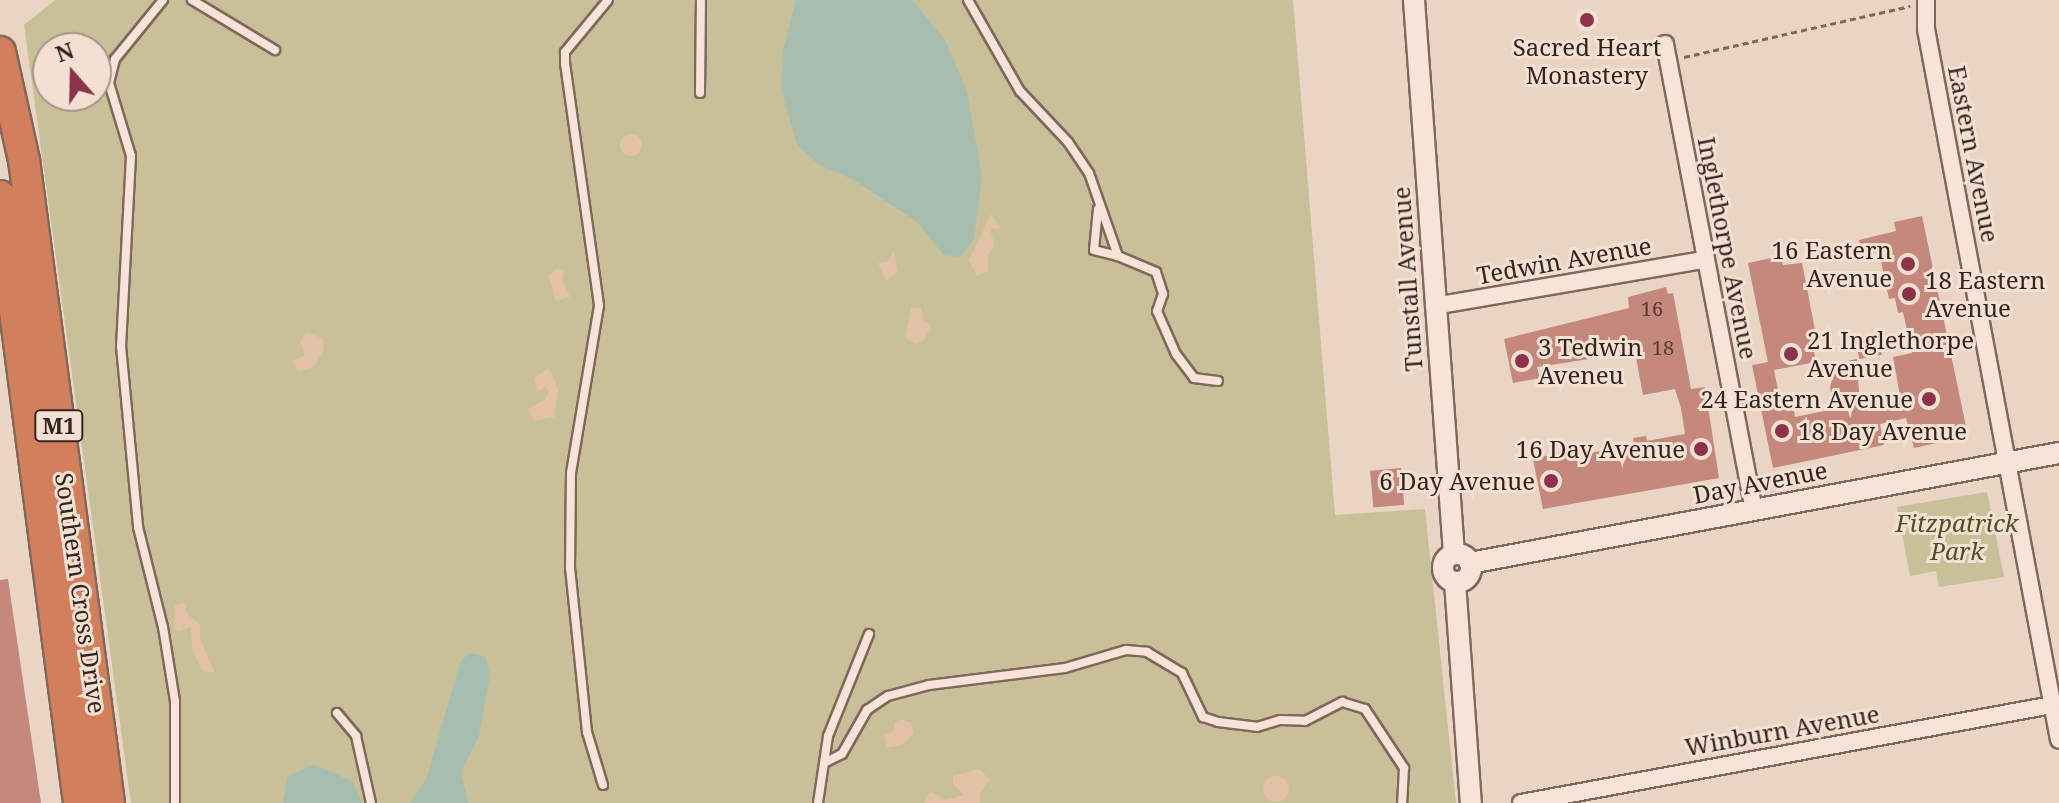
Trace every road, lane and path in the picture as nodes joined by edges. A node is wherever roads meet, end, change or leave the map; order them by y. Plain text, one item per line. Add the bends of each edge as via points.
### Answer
1 (163, 0) edge
2 (192, 0) edge
3 (608, 0) edge
4 (701, 0) edge
5 (968, 0) edge
6 (1414, 0) edge
7 (1925, 1) edge
8 (1665, 44) dead end
9 (275, 50) dead end
10 (0, 52) edge
11 (1695, 54) dead end
12 (700, 93) dead end
13 (0, 196) edge
14 (1098, 209) junction
15 (1118, 256) junction
16 (1703, 260) junction
17 (1434, 306) junction
18 (1218, 381) dead end
19 (2059, 453) edge
20 (2008, 462) junction
21 (1754, 509) junction
22 (1462, 558) junction
23 (869, 634) dead end
24 (2052, 705) junction
25 (337, 713) dead end
26 (2059, 740) edge
27 (826, 762) junction
28 (603, 785) dead end
29 (79, 803) edge
30 (109, 803) edge
31 (175, 803) edge
32 (371, 803) edge
33 (818, 803) edge
34 (1402, 803) edge
35 (1471, 803) edge
36 (1521, 803) edge

1 - 31 lane via 115,59 109,83 131,156 121,346 138,527 175,701
2 - 9 lane
3 - 28 lane via 565,52 599,305 571,473 570,568 587,732
4 - 12 lane
5 - 14 lane via 1020,91 1089,173
6 - 17 street, Tunstall Avenue
7 - 11 path
7 - 20 street, Eastern Avenue
8 - 16 street, Inglethorpe Avenue
10 - 30 highway, Southern Cross Drive / M1 via 24,160
13 - 29 highway, Southern Cross Drive / M1
14 - 15 lane
14 - 15 lane via 1094,250
15 - 18 lane via 1156,272 1163,294 1157,311 1164,334 1194,378
16 - 17 street, Tedwin Avenue
16 - 21 street, Inglethorpe Avenue
17 - 22 street, Tunstall Avenue
19 - 20 street, Day Avenue
20 - 21 street, Day Avenue
20 - 24 street, Eastern Avenue
21 - 22 street, Day Avenue
22 - 35 street via 1468,577 1455,582
23 - 27 lane via 828,736
24 - 26 street, Eastern Avenue
24 - 36 street, Winburn Avenue
25 - 32 lane via 356,736
27 - 33 lane
27 - 34 lane via 842,754 867,710 888,696 929,685 1065,668 1126,650 1147,652 1182,673 1203,717 1218,722 1257,727 1280,720 1305,721 1342,702 1365,709 1404,768

